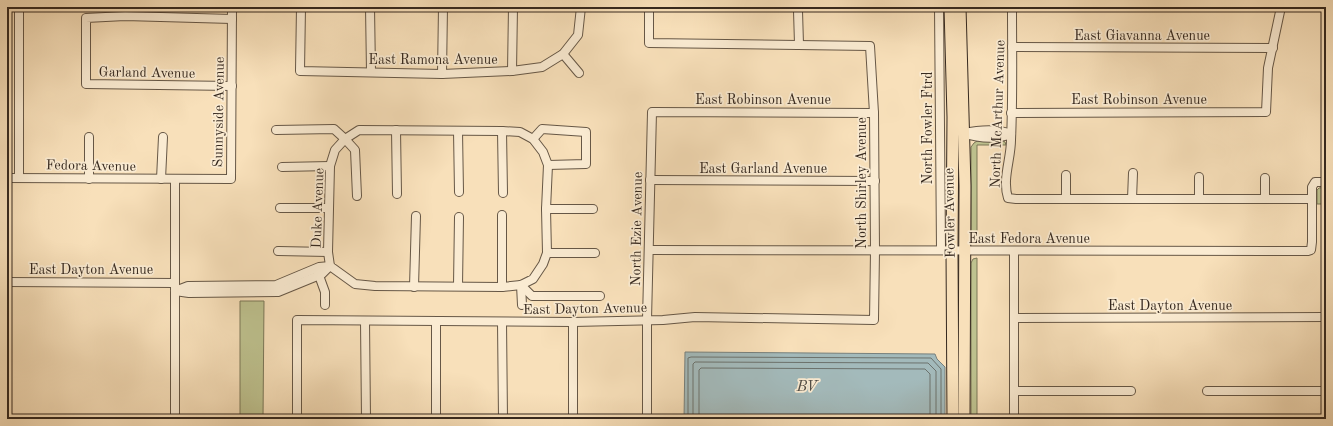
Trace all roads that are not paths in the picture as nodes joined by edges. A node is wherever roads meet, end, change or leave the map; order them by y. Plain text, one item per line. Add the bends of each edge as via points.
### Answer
1 (19, 7) edge
2 (232, 7) edge
3 (302, 7) edge
4 (370, 7) edge
5 (443, 7) edge
6 (513, 7) edge
7 (581, 7) edge
8 (649, 7) edge
9 (939, 7) edge
10 (950, 7) edge
11 (960, 7) edge
12 (1012, 7) edge
13 (1281, 7) edge
14 (125, 11) edge
15 (798, 11) dead end
16 (232, 19) junction
17 (799, 44) junction
18 (1012, 47) junction
19 (1273, 48) junction
20 (563, 54) junction
21 (512, 71) junction
22 (371, 72) junction
23 (579, 73) dead end
24 (442, 74) junction
25 (232, 86) junction
26 (652, 112) joint
27 (874, 113) junction
28 (1012, 113) junction
29 (276, 130) dead end
30 (396, 130) junction
31 (458, 131) junction
32 (502, 131) junction
33 (962, 133) junction
34 (1011, 134) junction
35 (89, 137) dead end
36 (163, 137) dead end
37 (345, 138) junction
38 (533, 139) junction
39 (548, 165) junction
40 (330, 166) junction
41 (282, 167) dead end
42 (1132, 173) dead end
43 (1066, 175) dead end
44 (1199, 177) dead end
45 (7, 178) edge
46 (19, 178) junction
47 (1265, 178) dead end
48 (89, 179) junction
49 (161, 179) junction
50 (175, 180) junction
51 (650, 180) junction
52 (875, 181) junction
53 (1326, 182) edge
54 (459, 192) dead end
55 (503, 193) dead end
56 (397, 194) dead end
57 (357, 196) dead end
58 (1066, 199) junction
59 (1132, 199) junction
60 (1199, 199) junction
61 (1265, 199) junction
62 (1311, 199) junction
63 (280, 208) dead end
64 (328, 208) junction
65 (546, 209) junction
66 (593, 209) dead end
67 (502, 215) dead end
68 (416, 216) dead end
69 (459, 217) dead end
70 (650, 250) junction
71 (946, 250) junction
72 (965, 250) junction
73 (278, 251) dead end
74 (875, 251) junction
75 (1014, 251) junction
76 (328, 252) junction
77 (547, 253) junction
78 (594, 253) dead end
79 (330, 266) junction
80 (318, 271) junction
81 (7, 282) edge
82 (175, 283) junction
83 (521, 285) junction
84 (458, 286) junction
85 (414, 287) junction
86 (502, 287) junction
87 (175, 291) junction
88 (600, 296) dead end
89 (325, 305) dead end
90 (522, 305) dead end
91 (1326, 317) edge
92 (1014, 318) junction
93 (647, 320) junction
94 (874, 320) joint
95 (365, 321) junction
96 (436, 322) junction
97 (502, 322) junction
98 (573, 322) junction
99 (953, 374) junction
100 (1014, 391) junction
101 (1131, 391) dead end
102 (1207, 391) dead end
103 (1326, 391) edge
104 (175, 419) edge
105 (297, 419) edge
106 (366, 419) edge
107 (436, 419) edge
108 (503, 419) edge
109 (573, 419) edge
110 (647, 419) edge
111 (952, 419) edge
112 (958, 419) edge
113 (964, 419) edge
114 (1014, 419) edge

1 - 46 street
2 - 16 street, Sunnyside Avenue
3 - 22 street, East Ramona Avenue via 300,71
4 - 22 street
5 - 24 street
6 - 21 street
7 - 20 street, East Ramona Avenue via 578,35
8 - 17 street via 649,42
9 - 71 street, North Fowler Ftrd
10 - 71 main road via 953,131
11 - 33 main road, Fowler Avenue
12 - 18 street, North McArthur Avenue
13 - 19 street
14 - 16 street
14 - 25 street, Garland Avenue via 86,18 86,84
15 - 17 street
16 - 25 street, Sunnyside Avenue
17 - 27 street, North Shirley Avenue via 870,46
18 - 19 street, East Giavanna Avenue
18 - 28 street, North McArthur Avenue
19 - 28 street, East Robinson Avenue via 1268,68 1266,112
20 - 21 street, East Ramona Avenue via 542,67
20 - 23 street
21 - 24 street, East Ramona Avenue
22 - 24 street, East Ramona Avenue
25 - 50 street, Sunnyside Avenue via 231,179
26 - 27 street, East Robinson Avenue
26 - 51 street, North Ezie Avenue
27 - 52 street, North Shirley Avenue
28 - 34 street, North McArthur Avenue
29 - 37 street via 334,129
30 - 31 street
30 - 37 street via 359,130
30 - 56 street
31 - 32 street
31 - 54 street
32 - 38 street via 520,132
32 - 55 street
33 - 34 street via 1003,131
33 - 72 main road, Fowler Avenue
34 - 58 street, North McArthur Avenue via 1007,167 1008,198
35 - 48 street
36 - 49 street
37 - 40 street, Duke Avenue via 335,150
37 - 57 street via 355,150
38 - 39 street via 543,152
38 - 39 street via 542,129 586,132 586,164
39 - 65 street
40 - 41 street
40 - 64 street, Duke Avenue
42 - 59 street
43 - 58 street
44 - 60 street
45 - 46 street, Fedora Avenue
46 - 48 street, Fedora Avenue
47 - 61 street
48 - 49 street, Fedora Avenue
49 - 50 street, Fedora Avenue
50 - 82 street
51 - 52 street, East Garland Avenue
51 - 70 street, North Ezie Avenue
52 - 74 street, North Shirley Avenue
53 - 62 street via 1315,182
58 - 59 street
59 - 60 street
60 - 61 street
61 - 62 street
62 - 75 street, East Fedora Avenue via 1311,250
63 - 64 street
64 - 76 street, Duke Avenue
65 - 66 street
65 - 77 street
67 - 86 street
68 - 85 street
69 - 84 street
70 - 74 street, East Fedora Avenue
70 - 93 street, North Ezie Avenue
71 - 72 street, East Fedora Avenue
71 - 74 street, East Fedora Avenue
71 - 99 main road
72 - 75 street, East Fedora Avenue
72 - 113 main road, Fowler Avenue
73 - 76 street
74 - 94 street, North Shirley Avenue
75 - 92 street
76 - 79 street, Duke Avenue
77 - 78 street
77 - 83 street via 533,279
79 - 80 street via 318,267
79 - 85 street, Duke Avenue via 355,284
80 - 87 street via 278,292
80 - 89 street via 325,292
81 - 82 street, East Dayton Avenue
82 - 87 street
83 - 86 street, Duke Avenue
83 - 88 street via 532,296
83 - 90 street
84 - 85 street, Duke Avenue
84 - 86 street, Duke Avenue
87 - 104 street
91 - 92 street, East Dayton Avenue
92 - 100 street
93 - 94 street, East Dayton Avenue via 695,317
93 - 98 street, East Dayton Avenue
93 - 110 street, North Ezie Avenue
95 - 96 street, East Dayton Avenue
95 - 105 street, East Dayton Avenue via 297,320
95 - 106 street
96 - 97 street, East Dayton Avenue
96 - 107 street
97 - 98 street, East Dayton Avenue
97 - 108 street
98 - 109 street
99 - 111 main road
99 - 112 main road via 957,380
100 - 101 street
100 - 114 street
102 - 103 street

